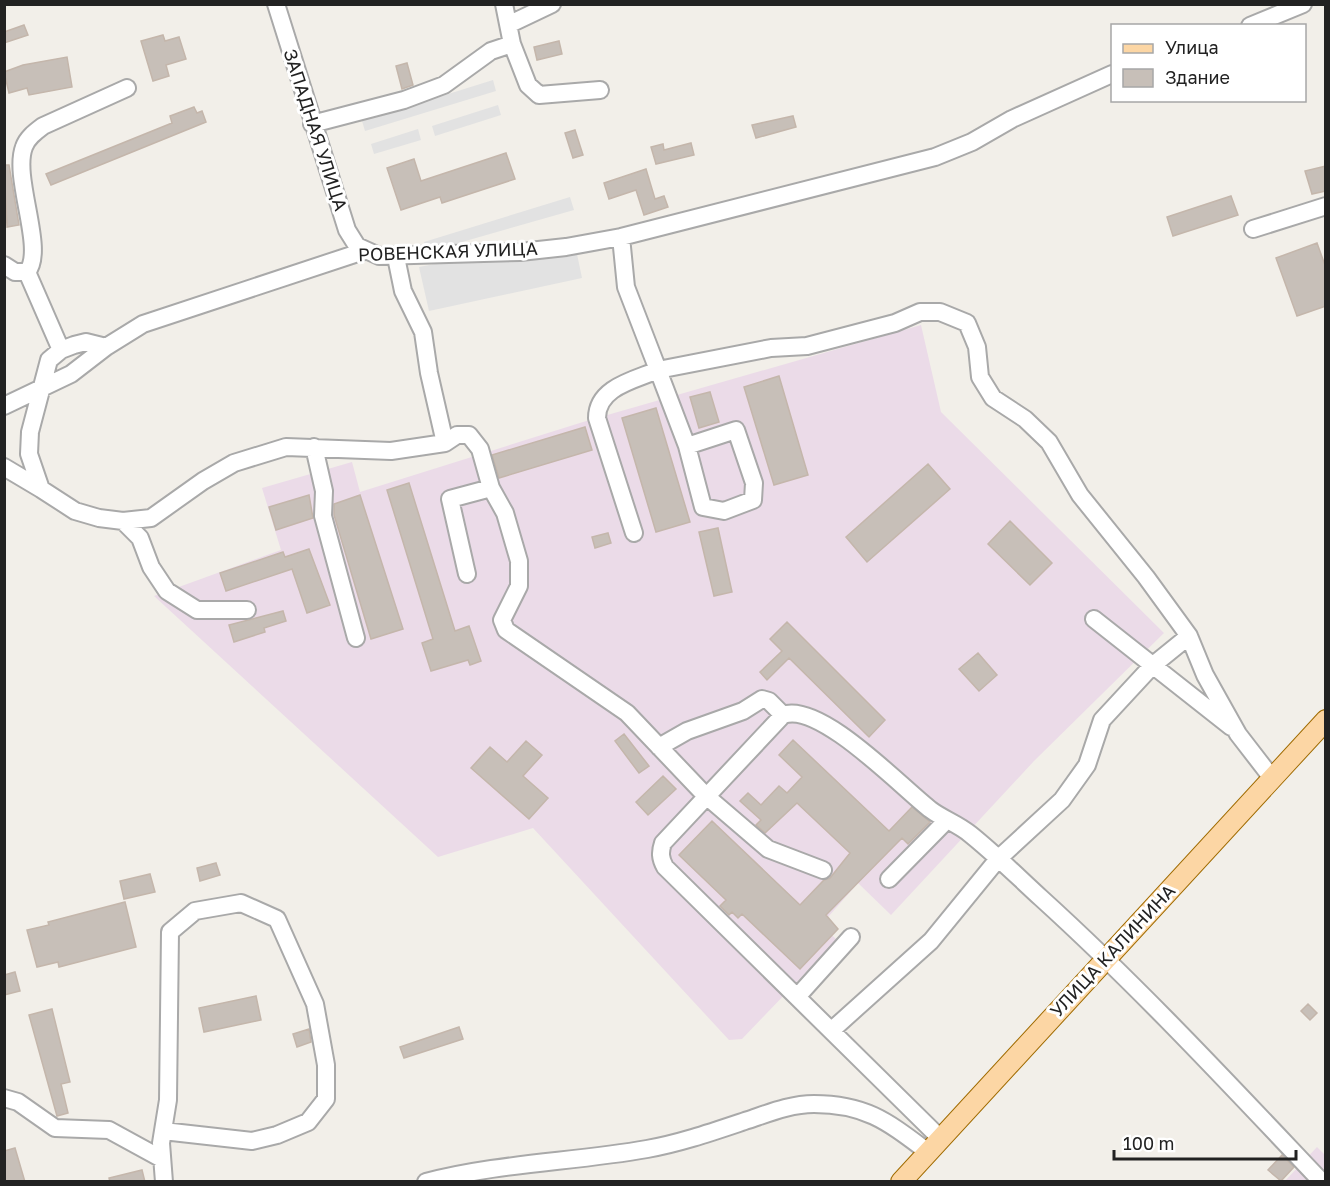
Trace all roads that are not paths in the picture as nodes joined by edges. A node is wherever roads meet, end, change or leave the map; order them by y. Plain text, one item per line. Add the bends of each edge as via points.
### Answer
1 (276, 4) edge
2 (504, 4) edge
3 (552, 4) edge
4 (1303, 4) edge
5 (510, 24) junction
6 (1255, 24) edge
7 (512, 44) junction
8 (1111, 75) edge
9 (127, 88) dead end
10 (600, 90) dead end
11 (312, 124) junction
12 (1326, 206) edge
13 (1253, 229) dead end
14 (621, 237) junction
15 (364, 251) junction
16 (396, 257) junction
17 (4, 265) edge
18 (27, 272) junction
19 (106, 347) junction
20 (61, 350) junction
21 (658, 370) junction
22 (41, 389) junction
23 (4, 406) edge
24 (446, 443) junction
25 (687, 446) junction
26 (314, 447) junction
27 (4, 467) edge
28 (491, 488) junction
29 (42, 489) junction
30 (123, 521) junction
31 (634, 533) dead end
32 (467, 574) dead end
33 (247, 609) dead end
34 (1094, 619) dead end
35 (1189, 636) junction
36 (356, 638) dead end
37 (1152, 666) junction
38 (783, 715) junction
39 (1326, 720) edge
40 (1238, 734) junction
41 (659, 747) junction
42 (1272, 778) junction
43 (705, 795) junction
44 (947, 819) junction
45 (998, 859) junction
46 (823, 870) dead end
47 (889, 879) dead end
48 (850, 937) dead end
49 (1107, 958) junction
50 (797, 997) junction
51 (832, 1030) junction
52 (4, 1098) edge
53 (163, 1131) junction
54 (934, 1145) junction
55 (162, 1159) junction
56 (1314, 1179) edge
57 (165, 1182) edge
58 (426, 1182) edge
59 (901, 1182) edge

1 - 11 street, ЗАПАДНАЯ УЛИЦА
2 - 5 street
3 - 5 street
4 - 6 street
5 - 7 street
7 - 10 street via 528,85 539,95
7 - 11 street via 491,51 444,85 404,100
8 - 14 street, РОВЕНСКАЯ УЛИЦА via 935,157
9 - 18 street via 43,126 24,147 34,256
11 - 15 street, ЗАПАДНАЯ УЛИЦА via 347,230
12 - 13 street
14 - 16 street, РОВЕНСКАЯ УЛИЦА via 520,252
14 - 21 street via 626,287
15 - 16 street, РОВЕНСКАЯ УЛИЦА
15 - 19 street, РОВЕНСКАЯ УЛИЦА via 143,324
16 - 24 street via 403,291 423,332
17 - 18 street via 15,272
18 - 20 street
19 - 20 street via 86,342
19 - 22 street, РОВЕНСКАЯ УЛИЦА via 71,374
20 - 22 street via 49,360
21 - 25 street
21 - 31 street via 607,392 597,408
21 - 35 street via 771,348 807,346 895,323 920,312 940,312 966,323 977,347 980,377 993,399 1025,419 1049,442 1080,495
22 - 23 street, РОВЕНСКАЯ УЛИЦА
22 - 29 street via 30,432 29,454
24 - 26 street via 391,451
24 - 28 street via 457,435 469,435 480,449
25 - 25 street via 736,430 754,483 753,500 724,511 703,507
26 - 30 street via 286,447 234,464 151,518
26 - 36 street via 324,491 323,516
27 - 29 street
28 - 32 street via 450,499
28 - 41 street via 505,513 521,574 503,615 503,625 614,704
29 - 30 street via 75,511
30 - 33 street via 140,538 151,567 167,591 197,610
34 - 37 street
35 - 37 street
35 - 40 street via 1205,675
37 - 40 street
37 - 45 street via 1102,720 1087,765 1062,800
38 - 41 street via 762,699
38 - 43 street
38 - 44 street via 803,714 834,731
39 - 42 main road, УЛИЦА КАЛИНИНА
40 - 42 street
41 - 43 street
42 - 49 main road, УЛИЦА КАЛИНИНА
43 - 46 street via 768,849
43 - 50 street via 663,843 661,860
44 - 45 street
44 - 47 street
45 - 49 street
45 - 51 street via 931,942
48 - 50 street
49 - 54 main road, УЛИЦА КАЛИНИНА
49 - 56 street
50 - 51 street
51 - 54 street
52 - 55 street via 18,1102 55,1128 109,1130
53 - 53 street via 168,1100 170,932 195,911 241,903 277,919 315,1004 326,1065 326,1099 308,1122 252,1141
53 - 55 street
54 - 58 street via 883,1118 854,1108 813,1104 788,1107 648,1148 494,1168
54 - 59 main road, УЛИЦА КАЛИНИНА
55 - 57 street

